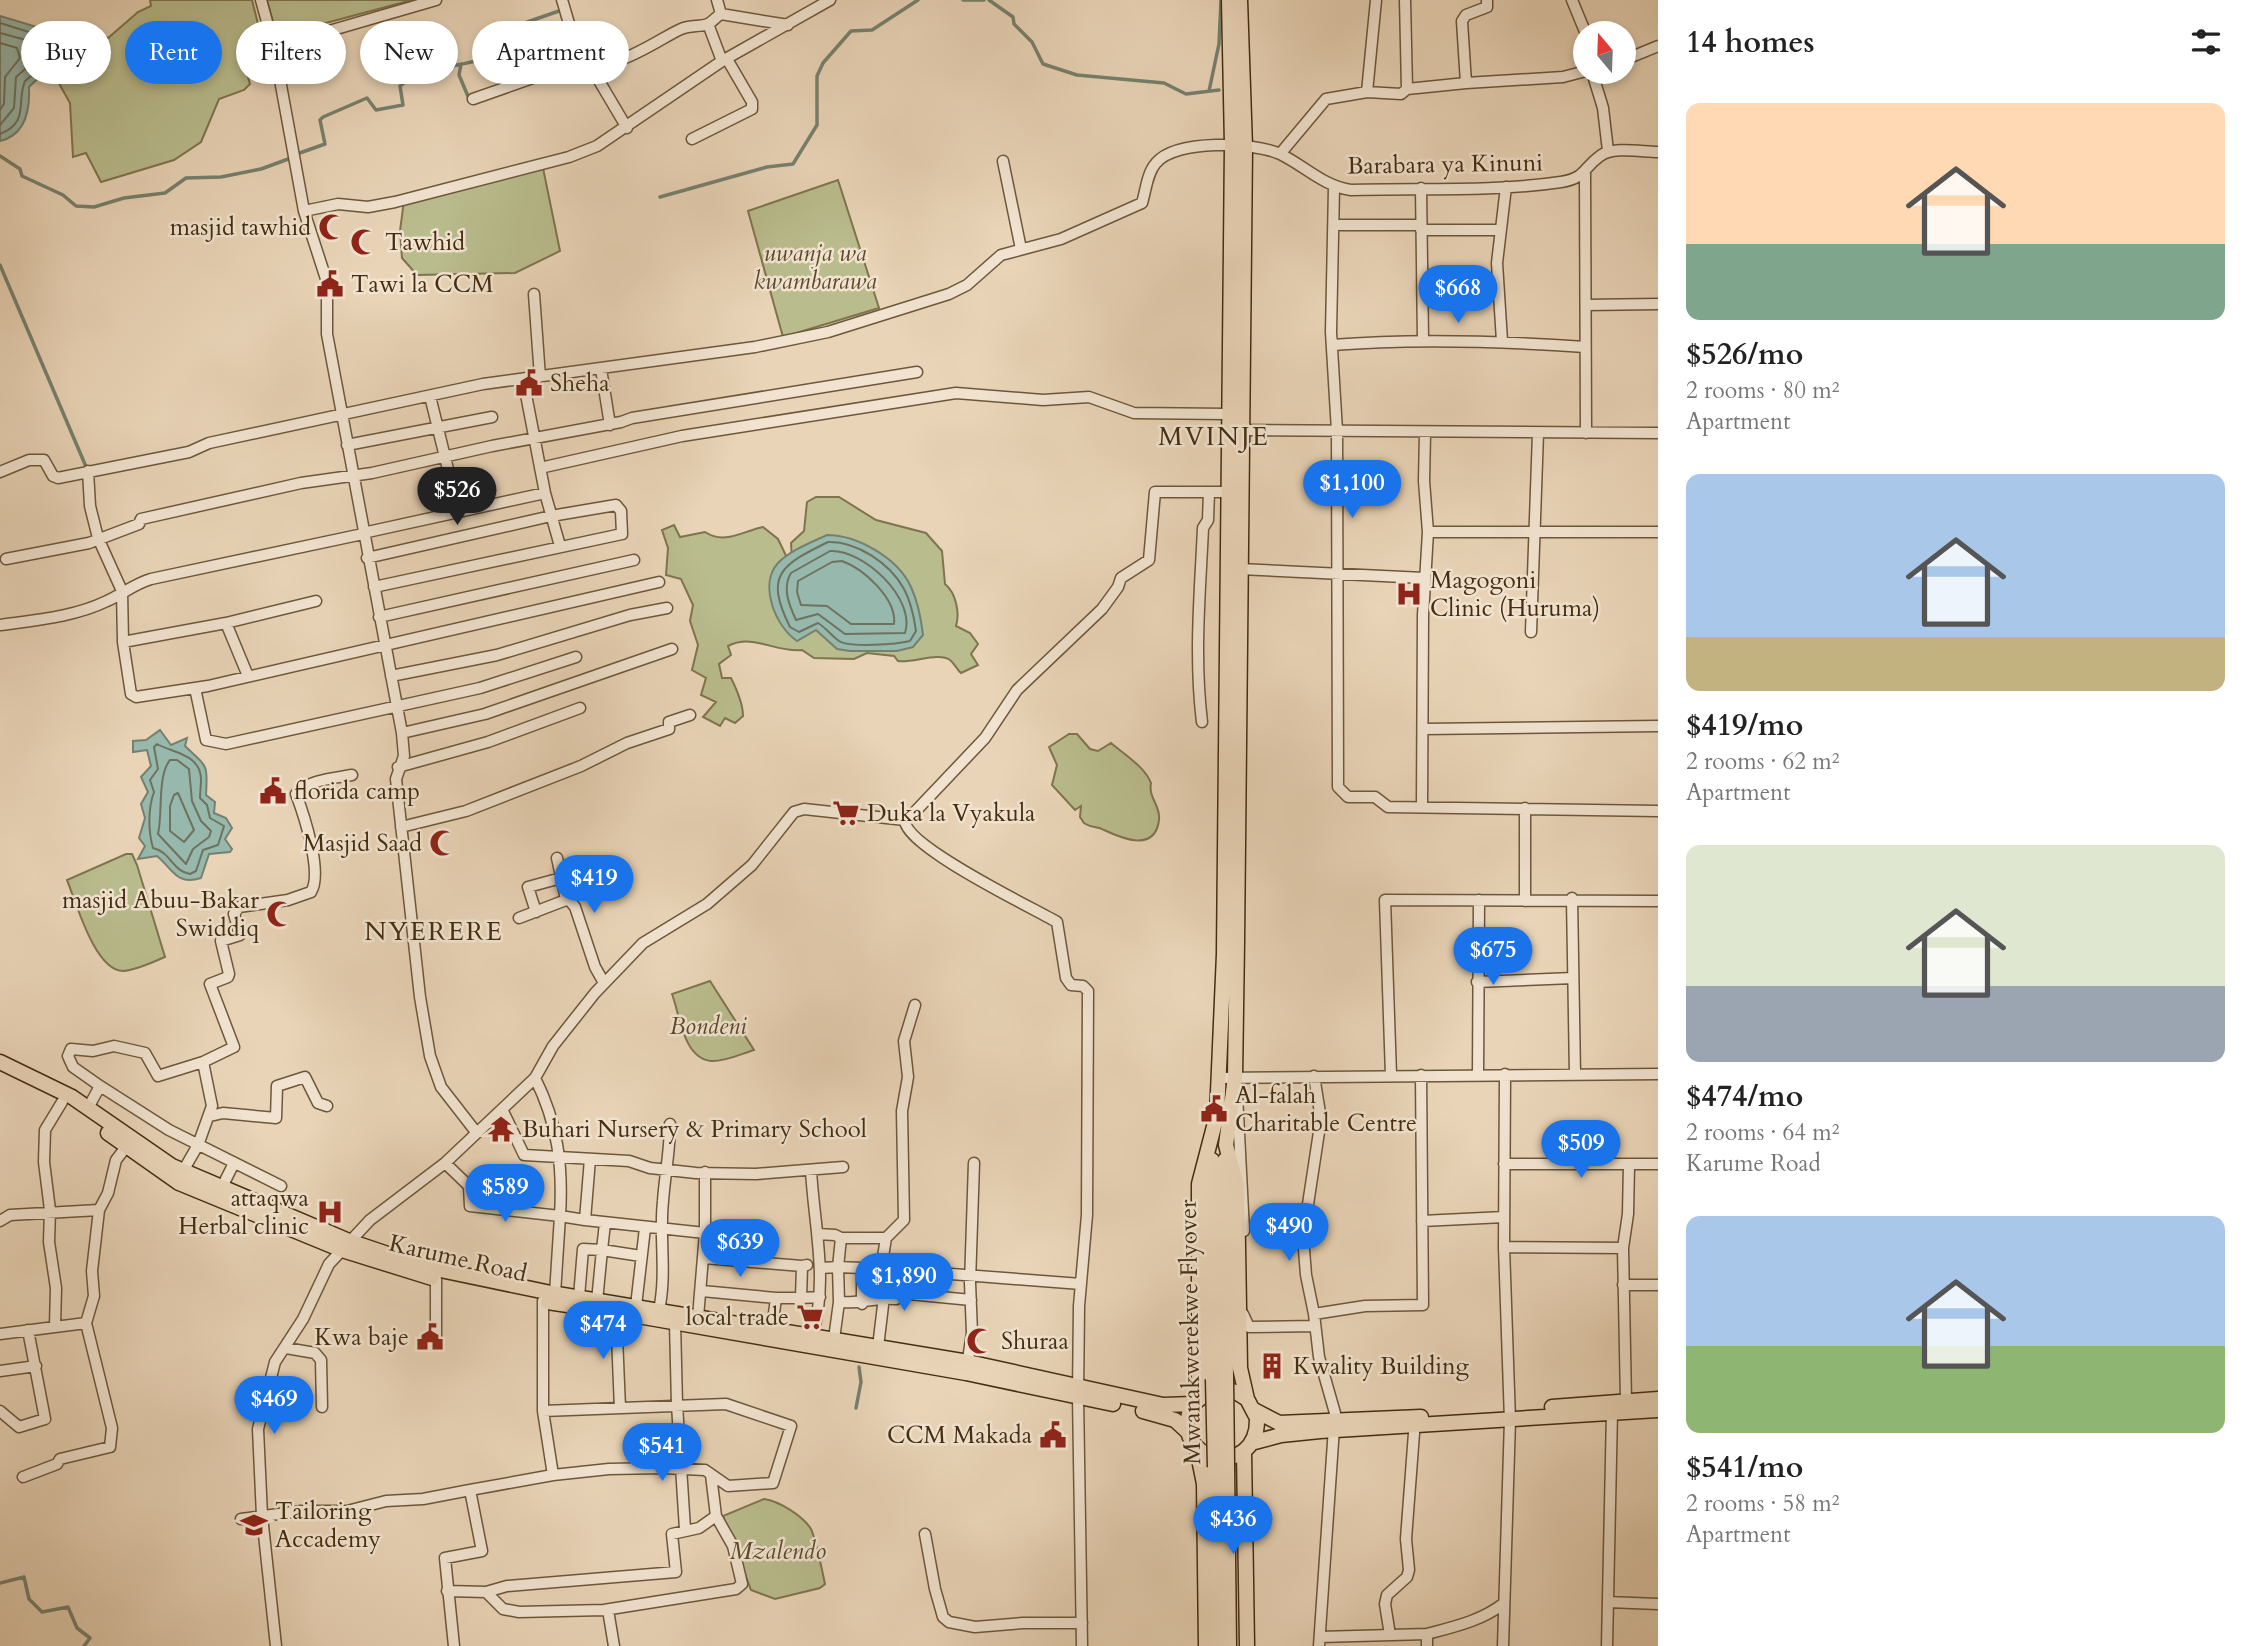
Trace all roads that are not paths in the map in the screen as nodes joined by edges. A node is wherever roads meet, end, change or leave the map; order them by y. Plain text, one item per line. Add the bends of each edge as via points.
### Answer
1 (261, 0) edge
2 (436, 0) edge
3 (562, 0) edge
4 (717, 0) edge
5 (830, 0) edge
6 (1229, 0) edge
7 (1240, 0) edge
8 (1377, 0) edge
9 (1405, 0) edge
10 (1487, 0) edge
11 (1572, 0) edge
12 (721, 14) junction
13 (267, 21) edge
14 (570, 21) edge
15 (1581, 21) edge
16 (708, 24) junction
17 (788, 25) junction
18 (346, 26) edge
19 (1658, 46) edge
20 (1636, 55) edge
21 (629, 57) edge
22 (725, 60) junction
23 (1573, 74) edge
24 (1466, 83) junction
25 (280, 84) edge
26 (518, 84) edge
27 (601, 84) edge
28 (1596, 84) edge
29 (1407, 89) junction
30 (1367, 92) junction
31 (473, 99) dead end
32 (627, 128) junction
33 (692, 139) dead end
34 (1239, 146) junction
35 (1608, 151) junction
36 (1658, 152) edge
37 (1280, 154) junction
38 (1003, 161) dead end
39 (1585, 174) junction
40 (1506, 187) junction
41 (1334, 188) junction
42 (1421, 188) junction
43 (304, 211) junction
44 (1334, 225) junction
45 (1421, 228) junction
46 (1501, 230) junction
47 (1021, 249) junction
48 (534, 293) dead end
49 (1658, 304) edge
50 (1586, 306) junction
51 (1423, 340) junction
52 (1502, 341) junction
53 (1332, 345) junction
54 (1585, 346) junction
55 (601, 369) junction
56 (917, 372) dead end
57 (540, 377) junction
58 (523, 379) junction
59 (430, 396) junction
60 (341, 414) junction
61 (1228, 414) junction
62 (492, 417) dead end
63 (610, 425) junction
64 (436, 429) junction
65 (1235, 430) junction
66 (1337, 431) junction
67 (1538, 433) junction
68 (1586, 433) junction
69 (1658, 433) edge
70 (1425, 434) junction
71 (535, 439) junction
72 (347, 444) junction
73 (443, 457) junction
74 (540, 468) junction
75 (0, 471) edge
76 (85, 472) junction
77 (352, 476) junction
78 (1209, 492) junction
79 (1228, 492) junction
80 (545, 493) junction
81 (458, 510) junction
82 (551, 516) junction
83 (1532, 531) junction
84 (1658, 531) edge
85 (1428, 532) junction
86 (363, 533) junction
87 (93, 541) junction
88 (560, 546) junction
89 (367, 558) junction
90 (6, 559) dead end
91 (634, 560) dead end
92 (1239, 569) junction
93 (1336, 574) junction
94 (1424, 578) junction
95 (659, 582) dead end
96 (374, 587) junction
97 (122, 591) junction
98 (316, 601) dead end
99 (667, 608) dead end
100 (379, 617) junction
101 (226, 623) junction
102 (0, 625) edge
103 (1531, 632) dead end
104 (123, 642) junction
105 (384, 645) junction
106 (672, 649) dead end
107 (576, 657) dead end
108 (248, 676) junction
109 (391, 677) junction
110 (195, 688) junction
111 (396, 704) junction
112 (580, 708) dead end
113 (690, 715) dead end
114 (1202, 722) dead end
115 (1658, 726) edge
116 (1424, 729) junction
117 (401, 733) junction
118 (398, 767) junction
119 (352, 775) dead end
120 (1422, 806) junction
121 (1525, 808) junction
122 (1658, 811) edge
123 (905, 820) junction
124 (401, 827) junction
125 (557, 858) dead end
126 (561, 878) junction
127 (1572, 898) junction
128 (566, 900) junction
129 (1479, 900) junction
130 (1525, 901) junction
131 (1658, 901) edge
132 (536, 912) junction
133 (519, 918) dead end
134 (1573, 978) junction
135 (1477, 982) junction
136 (604, 984) junction
137 (915, 1005) dead end
138 (0, 1062) edge
139 (204, 1062) junction
140 (0, 1073) edge
141 (1506, 1074) junction
142 (1658, 1074) edge
143 (1391, 1075) junction
144 (1421, 1075) junction
145 (1478, 1075) junction
146 (1575, 1075) junction
147 (1314, 1076) junction
148 (1235, 1077) junction
149 (535, 1078) junction
150 (1219, 1078) junction
151 (100, 1086) junction
152 (62, 1102) junction
153 (327, 1106) dead end
154 (88, 1108) junction
155 (502, 1109) junction
156 (210, 1116) junction
157 (670, 1124) dead end
158 (477, 1132) junction
159 (1219, 1144) junction
160 (198, 1145) junction
161 (126, 1147) junction
162 (561, 1157) junction
163 (590, 1159) junction
164 (234, 1163) junction
165 (445, 1163) junction
166 (974, 1163) dead end
167 (1504, 1164) junction
168 (1658, 1164) edge
169 (1629, 1165) junction
170 (843, 1167) dead end
171 (668, 1170) junction
172 (811, 1170) junction
173 (183, 1171) junction
174 (705, 1172) junction
175 (281, 1186) dead end
176 (221, 1189) junction
177 (50, 1210) junction
178 (99, 1210) junction
179 (560, 1216) junction
180 (1504, 1217) junction
181 (585, 1220) junction
182 (1422, 1221) junction
183 (0, 1222) edge
184 (605, 1223) junction
185 (645, 1228) junction
186 (663, 1230) junction
187 (705, 1233) junction
188 (818, 1234) junction
189 (841, 1238) junction
190 (886, 1238) junction
191 (346, 1246) junction
192 (1504, 1247) junction
193 (1623, 1248) junction
194 (602, 1250) junction
195 (641, 1255) junction
196 (704, 1258) junction
197 (802, 1266) junction
198 (820, 1266) junction
199 (838, 1267) junction
200 (862, 1268) junction
201 (881, 1269) junction
202 (900, 1270) junction
203 (971, 1275) junction
204 (436, 1279) junction
205 (1081, 1284) junction
206 (1623, 1285) junction
207 (1658, 1285) edge
208 (702, 1291) junction
209 (899, 1293) junction
210 (579, 1297) junction
211 (820, 1297) junction
212 (883, 1297) junction
213 (549, 1298) junction
214 (776, 1298) junction
215 (801, 1298) junction
216 (971, 1300) junction
217 (597, 1301) junction
218 (839, 1302) junction
219 (862, 1304) junction
220 (636, 1306) junction
221 (659, 1310) junction
222 (617, 1313) junction
223 (1314, 1314) junction
224 (698, 1317) junction
225 (86, 1323) junction
226 (675, 1323) junction
227 (55, 1326) junction
228 (1315, 1326) junction
229 (28, 1330) junction
230 (0, 1334) edge
231 (771, 1334) junction
232 (812, 1336) junction
233 (436, 1338) dead end
234 (834, 1339) junction
235 (878, 1347) junction
236 (286, 1348) junction
237 (36, 1366) junction
238 (967, 1367) junction
239 (0, 1371) edge
240 (1078, 1391) junction
241 (1658, 1399) edge
242 (1196, 1401) junction
243 (1626, 1401) junction
244 (1250, 1404) junction
245 (677, 1405) junction
246 (322, 1407) dead end
247 (620, 1408) junction
248 (1658, 1410) edge
249 (0, 1411) edge
250 (543, 1411) junction
251 (1612, 1412) junction
252 (1509, 1416) junction
253 (1415, 1422) junction
254 (1335, 1427) junction
255 (1188, 1432) junction
256 (1248, 1447) junction
257 (1197, 1449) junction
258 (1221, 1466) junction
259 (683, 1469) junction
260 (553, 1475) junction
261 (711, 1475) junction
262 (23, 1477) dead end
263 (470, 1490) junction
264 (262, 1516) junction
265 (716, 1516) junction
266 (241, 1519) dead end
267 (685, 1530) junction
268 (925, 1534) dead end
269 (447, 1591) junction
270 (486, 1592) junction
271 (1608, 1602) junction
272 (1503, 1604) junction
273 (1658, 1604) edge
274 (608, 1610) junction
275 (1082, 1623) junction
276 (1427, 1634) junction
277 (1390, 1635) junction
278 (1320, 1642) edge
279 (276, 1646) edge
280 (454, 1646) edge
281 (614, 1646) edge
282 (1082, 1646) edge
283 (1206, 1646) edge
284 (1217, 1646) edge
285 (1229, 1646) edge
286 (1247, 1646) edge
287 (1427, 1646) edge
288 (1503, 1646) edge
289 (1608, 1646) edge

1 - 13 street
2 - 18 street
3 - 14 street
4 - 12 street
5 - 17 street
6 - 34 main road
7 - 34 main road
8 - 30 street
9 - 29 street
10 - 24 street via 1487,7 1462,21
11 - 15 street
12 - 16 street
12 - 17 street
16 - 21 street via 679,30
16 - 22 street
17 - 22 street
19 - 20 street
22 - 32 street
22 - 33 street via 752,108
23 - 24 street
24 - 29 street
25 - 43 street
26 - 31 street
27 - 32 street
28 - 35 street
29 - 30 street via 1401,94
30 - 37 street via 1326,99
32 - 43 street via 569,157 481,180 368,207 338,204
34 - 37 street, Barabara ya Kinuni
34 - 47 street, Barabara ya Kinuni via 1197,146 1164,156 1149,175 1142,203 1061,239
34 - 61 main road
34 - 65 main road
35 - 36 street
35 - 39 street
37 - 41 street, Barabara ya Kinuni
38 - 47 street
39 - 40 street, Barabara ya Kinuni via 1559,182
39 - 50 street
40 - 42 street, Barabara ya Kinuni
40 - 46 street
41 - 42 street, Barabara ya Kinuni
41 - 44 street
42 - 45 street
43 - 60 street via 325,276 327,334
44 - 45 street
44 - 53 street
45 - 46 street
45 - 51 street
46 - 52 street via 1497,263
47 - 55 street via 1001,255 967,285 949,294 873,319 755,347
48 - 57 street
49 - 50 street
50 - 54 street
51 - 52 street
51 - 53 street
52 - 54 street
53 - 66 street
54 - 68 street
55 - 57 street
55 - 63 street
56 - 63 street
57 - 58 street
58 - 59 street
58 - 71 street
59 - 60 street
59 - 64 street
60 - 72 street
60 - 76 street
61 - 65 main road
61 - 74 street via 1134,413 1088,397 1043,400 956,393 682,436
62 - 64 street
63 - 71 street
64 - 72 street
64 - 73 street
65 - 66 street
65 - 79 main road
65 - 92 main road
66 - 70 street
66 - 93 street
67 - 68 street
67 - 70 street
67 - 83 street
68 - 69 street
70 - 85 street
71 - 73 street
71 - 74 street
72 - 77 street
73 - 77 street
73 - 81 street
74 - 80 street
75 - 76 street via 36,459 44,460 55,479
76 - 87 street
77 - 86 street
77 - 87 street via 141,519 139,524
78 - 79 street
78 - 114 street via 1196,633
78 - 123 street via 1153,494 1147,562 1121,578 1102,609 1017,690 985,738
79 - 150 main road
80 - 81 street
80 - 82 street
81 - 86 street
82 - 88 street
82 - 88 street via 616,505 621,511 622,534
82 - 89 street
83 - 84 street
83 - 85 street
83 - 103 street
85 - 94 street
86 - 89 street
86 - 97 street via 174,573
87 - 90 street
87 - 97 street
88 - 96 street
89 - 96 street
91 - 100 street
92 - 93 street
92 - 148 main road
93 - 94 street
93 - 120 street via 1338,788 1348,797 1375,797 1388,807
94 - 116 street
95 - 105 street
96 - 100 street
97 - 102 street via 108,601 61,617
97 - 104 street
98 - 101 street
99 - 109 street via 497,655
100 - 105 street
101 - 104 street
101 - 108 street
104 - 110 street via 133,696
105 - 108 street
105 - 109 street
106 - 117 street via 485,714
107 - 111 street via 480,688
108 - 110 street
109 - 111 street
110 - 111 street via 206,740 226,744
111 - 117 street
112 - 118 street via 488,742
113 - 124 street via 669,722 668,729 466,811
115 - 116 street
116 - 120 street
117 - 118 street via 404,755
118 - 124 street
119 - 139 street via 297,791 310,842 314,888 288,900 236,910 240,935 220,945 228,977 210,984 234,1047
120 - 121 street
121 - 122 street
121 - 130 street
123 - 136 street via 804,809 794,812 752,865 707,904 643,943
123 - 205 street via 912,835 943,861 1057,922 1066,978 1071,985 1087,989 1087,1215
124 - 158 street via 430,1056 441,1087
125 - 126 street
126 - 128 street
126 - 132 street via 528,887
127 - 130 street
127 - 131 street
127 - 134 street
128 - 132 street
128 - 136 street via 575,907
129 - 130 street
129 - 135 street
129 - 143 street via 1385,900
132 - 133 street
134 - 135 street
134 - 146 street
135 - 145 street
136 - 149 street via 553,1046
137 - 190 street via 904,1041 908,1077 902,1111 904,1220
138 - 154 main road
139 - 151 street via 158,1076 145,1053 114,1046 93,1051 71,1049 68,1056 73,1067
139 - 156 street
140 - 152 main road, Karume Road
141 - 145 street
141 - 146 street
141 - 167 street
142 - 146 street
143 - 144 street
143 - 147 street
144 - 145 street
144 - 182 street
147 - 148 street
147 - 223 street via 1321,1119 1303,1237
148 - 150 street
148 - 159 main road
148 - 228 street via 1245,1204 1243,1318 1249,1327
149 - 155 street
149 - 162 street via 555,1124
150 - 159 main road
151 - 154 street
151 - 160 street
152 - 161 main road, Karume Road
152 - 177 street via 45,1130 44,1178
153 - 156 street via 318,1103 304,1077 277,1086 276,1118
154 - 173 main road
155 - 158 street
155 - 162 street via 524,1155
156 - 160 street
157 - 171 street
158 - 165 street
159 - 242 main road via 1199,1184
159 - 244 main road via 1237,1186 1240,1368
159 - 258 main road, Mwanakwerekwe Flyover, bridge
160 - 164 street
160 - 173 street
161 - 178 street via 116,1160
161 - 191 main road, Karume Road via 179,1183
162 - 163 street
162 - 179 street
163 - 171 street
163 - 181 street
164 - 175 street
164 - 176 street
165 - 179 street via 469,1186 470,1206
165 - 191 street via 370,1220
166 - 203 street
167 - 169 street
167 - 180 street
168 - 169 street
169 - 193 street
170 - 172 street
171 - 174 street
171 - 186 street
172 - 174 street
172 - 188 street
173 - 176 main road
174 - 187 street
176 - 191 main road
177 - 178 street
177 - 183 street via 10,1215
177 - 227 street
178 - 225 street via 93,1303
179 - 181 street
179 - 213 street
180 - 182 street
180 - 192 street
181 - 184 street
182 - 223 street via 1423,1305 1364,1306
184 - 185 street
184 - 194 street
185 - 186 street
185 - 195 street
186 - 187 street
186 - 221 street
187 - 196 street
188 - 189 street
188 - 198 street
189 - 190 street
189 - 199 street
190 - 201 street
191 - 204 main road, Karume Road
191 - 213 main road
191 - 236 street via 329,1264
192 - 193 street
192 - 252 street
193 - 206 street
194 - 195 street
194 - 210 street via 583,1249
194 - 217 street
195 - 220 street
196 - 197 street
196 - 208 street
197 - 198 street
197 - 215 street
198 - 199 street
198 - 211 street
199 - 200 street
199 - 218 street
200 - 201 street
200 - 219 street
201 - 202 street
201 - 212 street
202 - 203 street
202 - 209 street
203 - 205 street
203 - 216 street
204 - 213 main road, Karume Road
204 - 233 street
205 - 240 street
206 - 207 street
206 - 243 street
208 - 214 street
208 - 224 street
209 - 212 street via 896,1299
209 - 216 street
210 - 213 main road
210 - 217 main road
211 - 215 street
211 - 232 street
212 - 219 street
212 - 235 street
213 - 222 main road, Karume Road
213 - 250 street
214 - 215 street
214 - 231 street
216 - 238 street
217 - 220 main road
218 - 219 street
218 - 234 street
220 - 221 main road
221 - 224 main road
222 - 226 main road, Karume Road
222 - 247 street
223 - 228 street
224 - 231 main road
225 - 227 street
225 - 262 street via 113,1427 113,1445 60,1459
226 - 231 main road, Karume Road
226 - 245 street
227 - 229 street
228 - 254 street
229 - 230 street
229 - 237 street
231 - 232 main road
231 - 238 main road, Karume Road
232 - 234 main road
234 - 235 main road
235 - 238 main road
236 - 246 street via 315,1353 321,1360
236 - 264 street via 275,1362 258,1429
237 - 239 street
237 - 249 street via 46,1419 19,1427
238 - 240 main road, Karume Road
240 - 242 main road via 1163,1405
240 - 255 main road, Karume Road via 1159,1414
240 - 275 street
241 - 243 main road
242 - 244 main road via 1223,1389 1236,1392
242 - 255 main road via 1189,1413
243 - 252 main road
244 - 254 main road via 1279,1423
244 - 256 main road via 1257,1427
245 - 247 street
245 - 259 street
245 - 261 street via 726,1404 791,1426 771,1485 728,1486
247 - 250 street
248 - 251 main road
250 - 260 street
251 - 252 main road
251 - 271 street
252 - 253 main road
252 - 272 street
253 - 254 main road
253 - 277 street via 1406,1539 1409,1570 1387,1595
254 - 256 main road via 1281,1435
254 - 278 street
255 - 257 main road
256 - 257 main road via 1235,1456 1215,1458
256 - 286 main road
257 - 283 main road via 1204,1484
258 - 284 main road, Mwanakwerekwe Flyover
258 - 285 main road, Mwanakwerekwe Flyover
259 - 260 street
259 - 261 street via 705,1470
259 - 267 street
260 - 263 street
261 - 265 street
263 - 264 street via 347,1511
263 - 269 street via 482,1551 445,1558
264 - 266 street
264 - 279 street
265 - 267 street via 699,1528
265 - 274 street via 733,1546 740,1588
267 - 270 street via 670,1537 676,1572 508,1586
268 - 275 street via 935,1589 943,1617 949,1622 975,1627
269 - 270 street
269 - 280 street
270 - 274 street via 510,1612
271 - 273 street
271 - 289 street
272 - 276 street via 1463,1625
272 - 288 street
274 - 281 street
275 - 282 street
276 - 277 street
276 - 287 street
277 - 278 street

